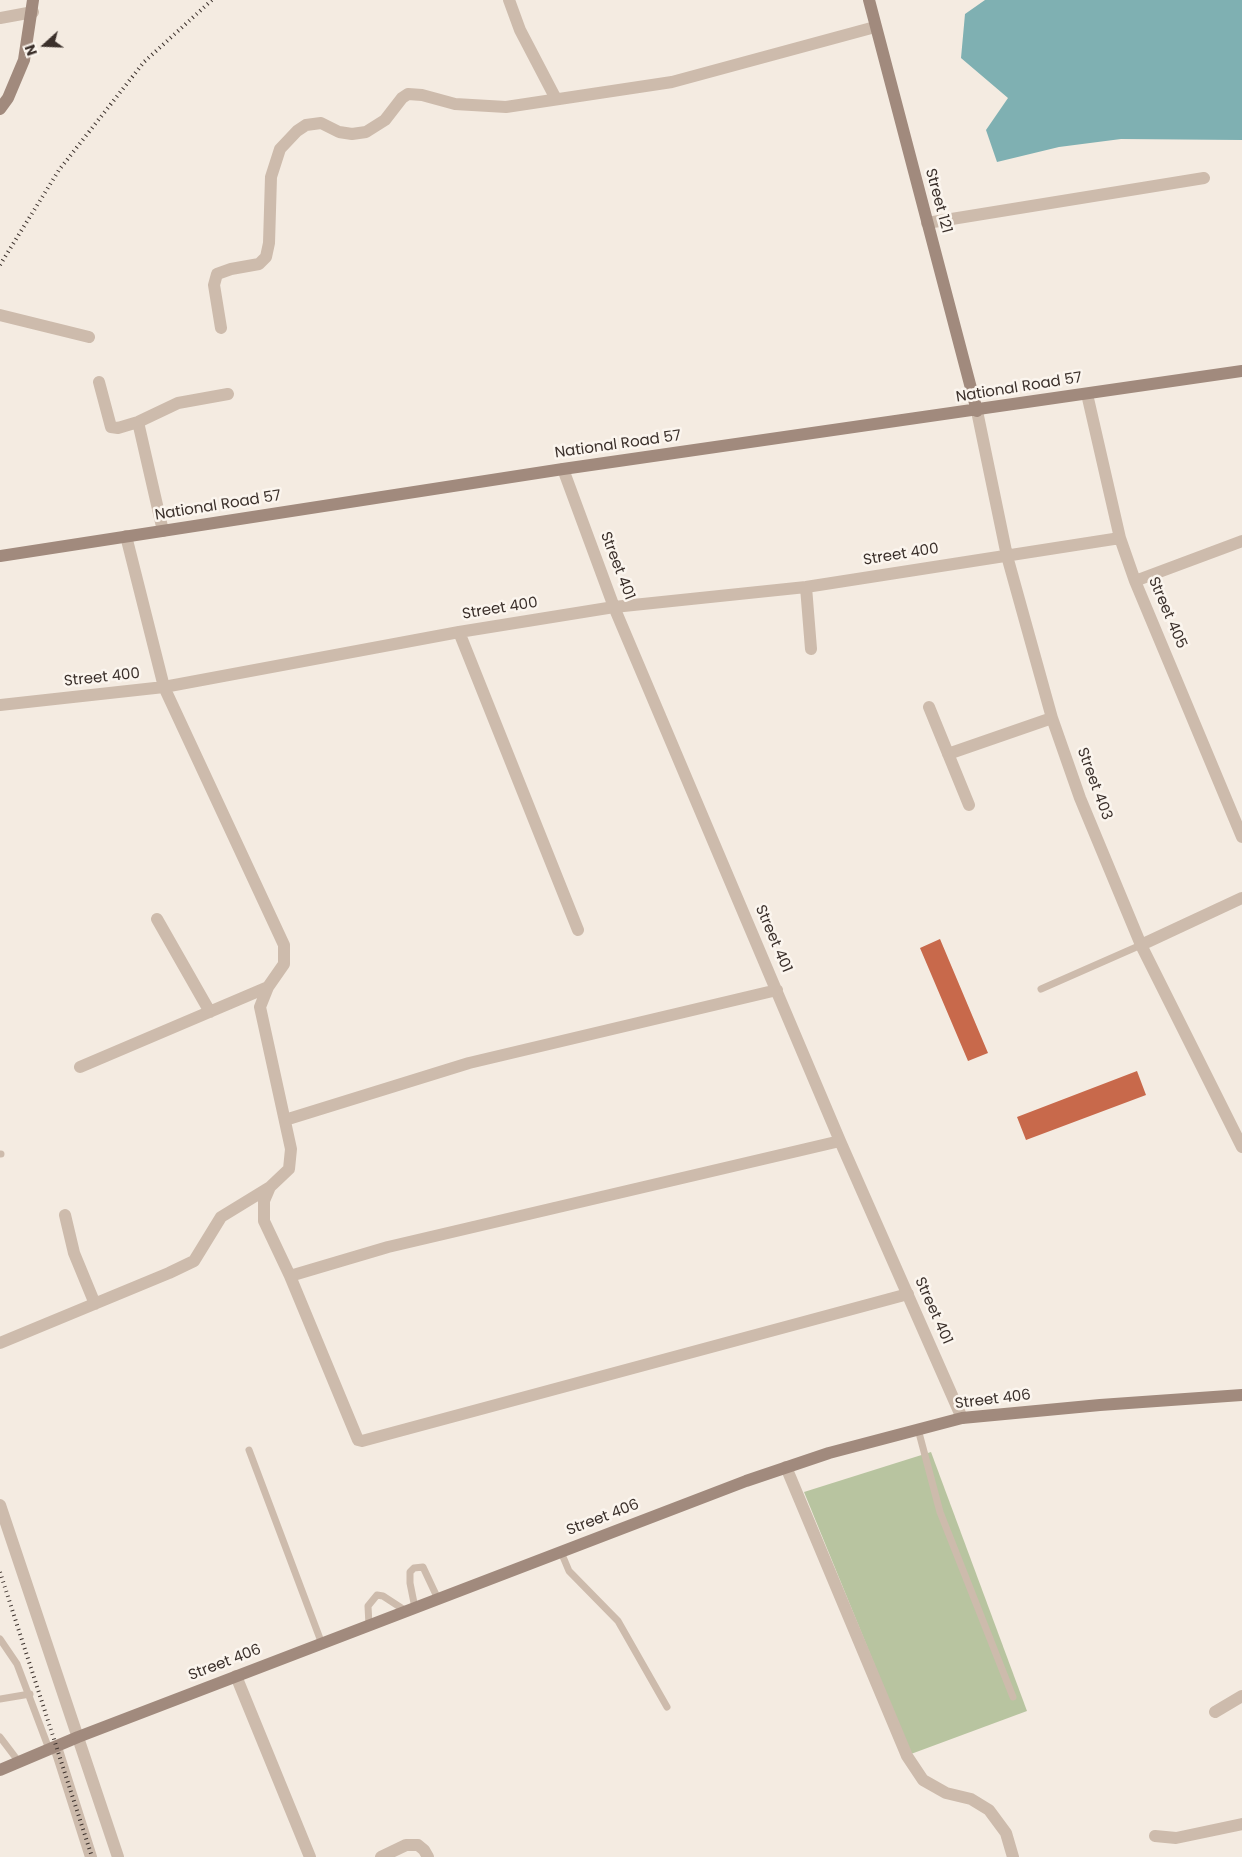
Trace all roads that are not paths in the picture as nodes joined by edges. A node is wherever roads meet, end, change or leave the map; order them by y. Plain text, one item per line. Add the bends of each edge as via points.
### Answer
1 (509, 0) edge
2 (869, 0) edge
3 (33, 6) edge
4 (0, 18) edge
5 (875, 26) junction
6 (556, 99) junction
7 (0, 109) edge
8 (1204, 178) dead end
9 (928, 223) junction
10 (0, 315) edge
11 (221, 328) dead end
12 (89, 337) dead end
13 (1242, 371) edge
14 (99, 382) dead end
15 (228, 394) dead end
16 (1087, 394) junction
17 (977, 411) junction
18 (138, 422) junction
19 (563, 469) junction
20 (163, 530) junction
21 (126, 536) junction
22 (1120, 538) junction
23 (1242, 541) edge
24 (0, 556) edge
25 (1007, 556) junction
26 (1135, 581) junction
27 (806, 587) junction
28 (614, 607) junction
29 (459, 632) junction
30 (811, 650) dead end
31 (164, 687) junction
32 (0, 705) edge
33 (929, 707) dead end
34 (1052, 718) junction
35 (948, 754) junction
36 (969, 805) dead end
37 (1242, 836) edge
38 (1242, 898) edge
39 (157, 919) dead end
40 (578, 930) dead end
41 (1141, 945) junction
42 (268, 987) junction
43 (1041, 989) dead end
44 (777, 990) junction
45 (210, 1012) junction
46 (80, 1067) dead end
47 (285, 1120) junction
48 (840, 1141) junction
49 (1242, 1147) edge
50 (270, 1187) junction
51 (65, 1215) dead end
52 (290, 1276) junction
53 (908, 1294) junction
54 (95, 1304) junction
55 (0, 1343) edge
56 (1242, 1395) edge
57 (962, 1418) junction
58 (918, 1429) junction
59 (249, 1450) dead end
60 (786, 1466) junction
61 (0, 1505) edge
62 (561, 1552) junction
63 (438, 1599) junction
64 (411, 1609) junction
65 (369, 1625) junction
66 (0, 1640) edge
67 (322, 1644) junction
68 (236, 1676) junction
69 (30, 1694) junction
70 (1242, 1696) edge
71 (1013, 1697) dead end
72 (0, 1699) edge
73 (667, 1707) dead end
74 (1215, 1712) dead end
75 (0, 1736) edge
76 (78, 1737) junction
77 (52, 1748) junction
78 (19, 1762) junction
79 (0, 1770) edge
80 (1242, 1824) edge
81 (1155, 1836) dead end
82 (91, 1857) edge
83 (118, 1857) edge
84 (310, 1857) edge
85 (381, 1857) edge
86 (428, 1857) edge
87 (1013, 1857) edge

1 - 6 street via 520,30
2 - 5 street, Street 121
3 - 4 street
3 - 7 street via 24,60
5 - 6 street via 672,82
5 - 9 street, Street 121
6 - 11 street via 506,107 455,104 408,94 385,120 366,132 339,132 320,123 306,125 297,131 280,149 271,177 266,257 259,264 218,274 214,285
8 - 9 street
9 - 17 street, Street 121
10 - 12 street
13 - 16 street, National Road 57
14 - 18 street via 110,427
15 - 18 street via 178,403
16 - 17 street, National Road 57
16 - 22 street, Street 405
17 - 19 street, National Road 57
17 - 25 street, Street 403
18 - 20 street
19 - 20 street, National Road 57
19 - 28 street, Street 401
20 - 21 street, National Road 57
21 - 24 street, National Road 57
21 - 31 street
22 - 25 street, Street 400
22 - 26 street, Street 405
23 - 26 street
25 - 27 street, Street 400
25 - 34 street, Street 403
26 - 37 street, Street 405
27 - 28 street, Street 400
27 - 30 street
28 - 29 street, Street 400
28 - 44 street, Street 401
29 - 31 street, Street 400
29 - 40 street
31 - 32 street, Street 400
31 - 42 street via 284,945 284,964
33 - 35 street
34 - 35 street
34 - 41 street, Street 403 via 1080,798
35 - 36 street
38 - 41 street
39 - 45 street
41 - 43 lane
41 - 49 street, Street 403
42 - 45 street
42 - 47 street via 260,1007
44 - 47 street via 468,1063
44 - 48 street, Street 401
45 - 46 street
47 - 50 street via 291,1149 289,1169
48 - 52 street via 388,1247
48 - 53 street, Street 401
50 - 52 street via 264,1201 264,1221
50 - 54 street via 221,1217 194,1261
51 - 54 street via 74,1253
52 - 53 street via 355,1437 362,1441
53 - 57 street, Street 401
54 - 55 street
56 - 57 street, Street 406 via 1100,1404
57 - 58 street, Street 406
58 - 60 street, Street 406
58 - 71 lane via 940,1512
59 - 67 lane
60 - 62 street, Street 406
60 - 87 street via 907,1756 923,1780 989,1810 1006,1833
61 - 76 street
62 - 63 street, Street 406
62 - 73 lane via 569,1571 618,1621
63 - 64 street, Street 406
63 - 64 lane via 423,1568 414,1568 410,1572
64 - 65 street, Street 406
64 - 65 lane via 377,1595 368,1606
65 - 67 street, Street 406
66 - 69 lane via 17,1664
67 - 68 street, Street 406
68 - 76 street, Street 406
68 - 84 street
69 - 72 lane
69 - 77 lane
70 - 74 street
75 - 78 lane
76 - 77 street, Street 406
76 - 83 street
77 - 78 street, Street 406
77 - 82 street
78 - 79 street, Street 406
80 - 81 street via 1176,1838
85 - 86 street via 406,1845 418,1845

